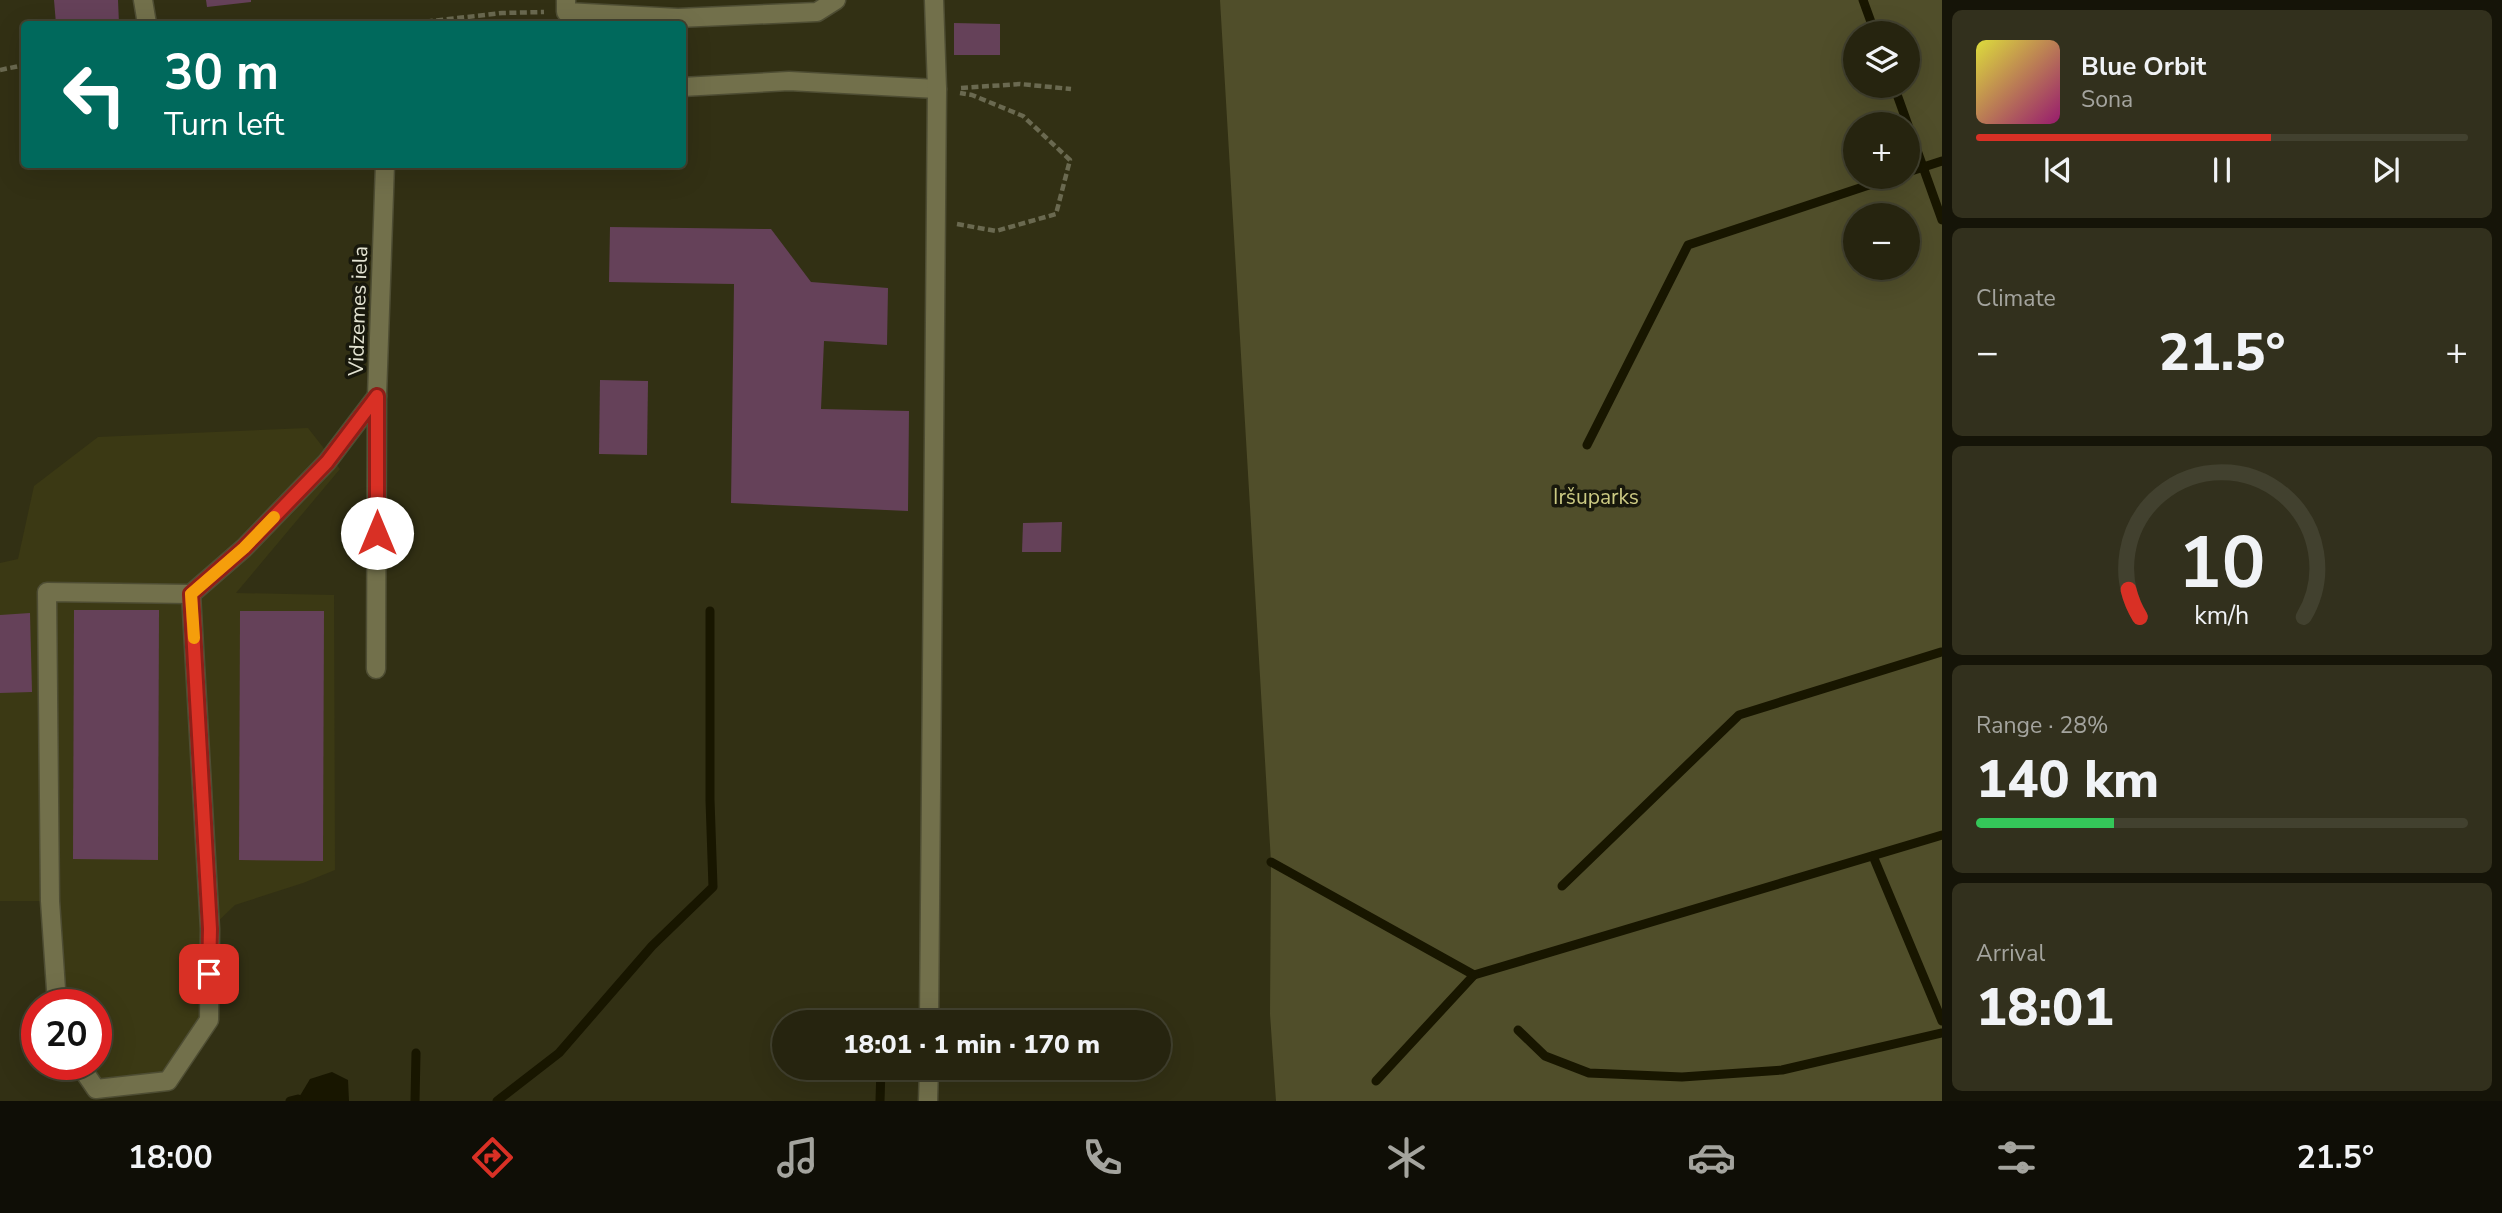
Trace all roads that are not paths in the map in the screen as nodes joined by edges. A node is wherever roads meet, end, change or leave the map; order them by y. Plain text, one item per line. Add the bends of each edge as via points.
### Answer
1 (143, 0) edge
2 (836, 0) edge
3 (934, 0) edge
4 (566, 6) edge
5 (146, 21) edge
6 (686, 87) edge
7 (937, 89) junction
8 (385, 168) edge
9 (377, 396) junction
10 (191, 594) junction
11 (376, 669) dead end
12 (56, 989) edge
13 (929, 1010) edge
14 (90, 1080) edge
15 (929, 1080) edge
16 (928, 1101) edge

1 - 5 street
2 - 4 street via 817,12 678,19
3 - 7 street
6 - 7 street via 789,81
7 - 13 street
8 - 9 street, Vidzemes iela
9 - 10 street via 327,462 244,548
9 - 11 street, Vidzemes iela
10 - 12 street via 47,592 50,901
10 - 14 street via 210,929 209,1020 168,1081 96,1088
15 - 16 street

